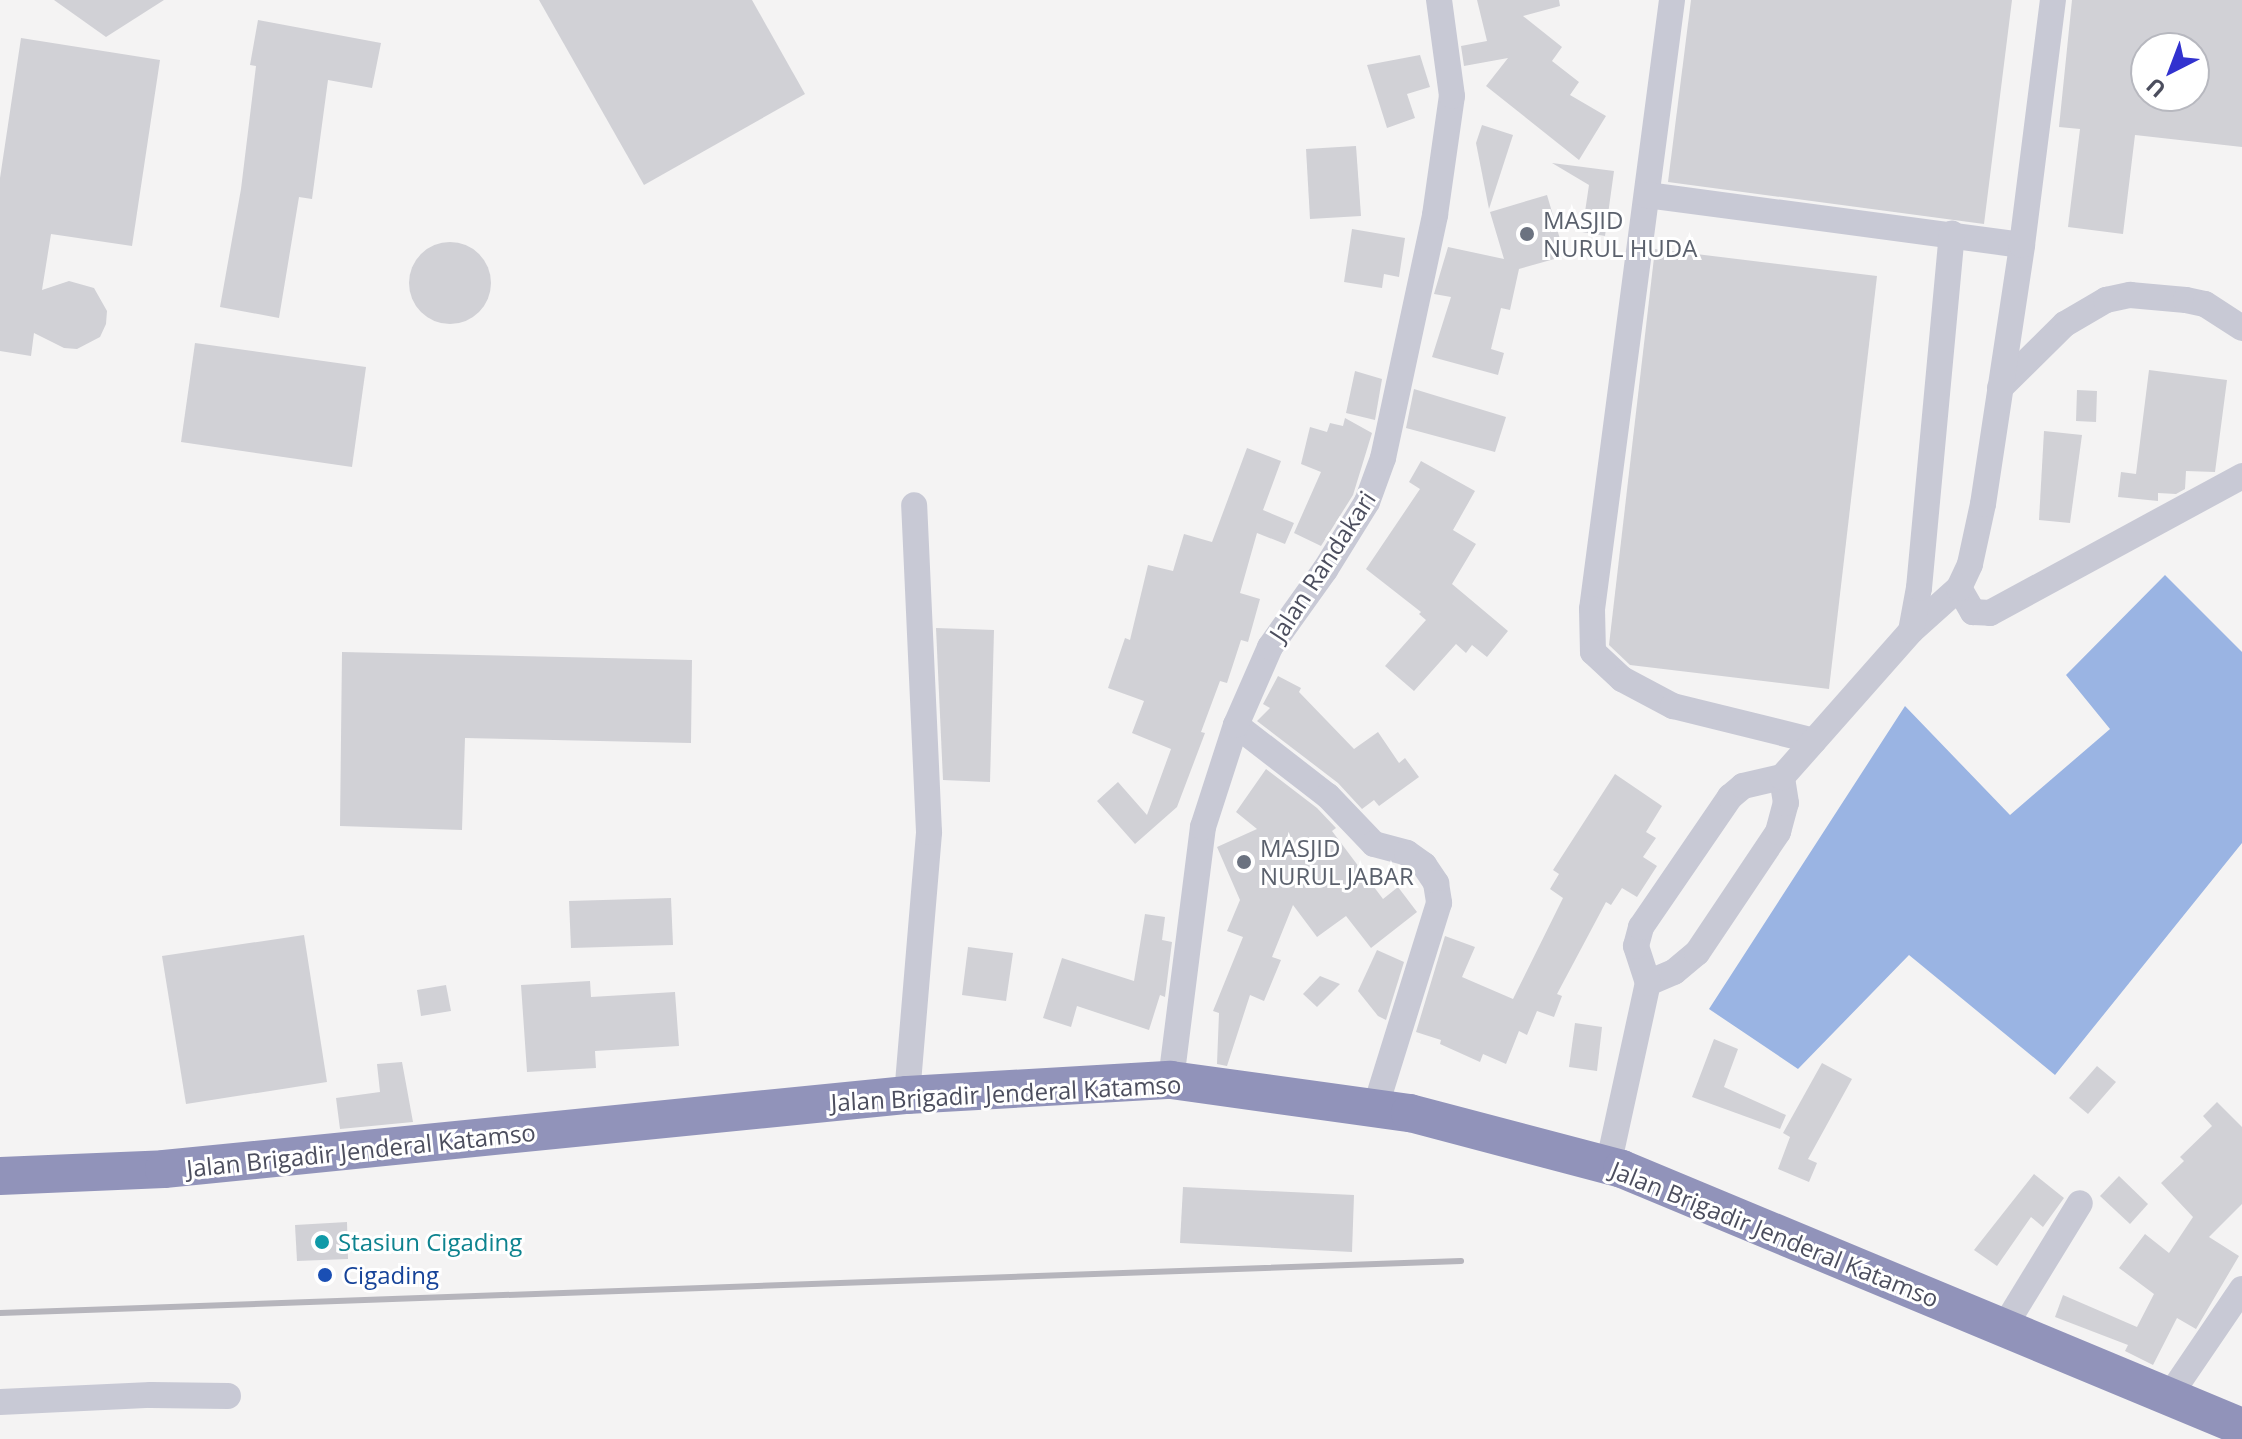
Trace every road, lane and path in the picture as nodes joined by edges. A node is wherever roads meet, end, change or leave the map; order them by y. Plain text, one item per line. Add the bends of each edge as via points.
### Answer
1 (1439, 0) edge
2 (1672, 0) edge
3 (2053, 0) edge
4 (1647, 195) junction
5 (1952, 234) junction
6 (2022, 245) junction
7 (2242, 328) edge
8 (2000, 388) junction
9 (2242, 476) edge
10 (914, 505) dead end
11 (1959, 588) junction
12 (1911, 631) junction
13 (1236, 725) junction
14 (1814, 741) junction
15 (1782, 777) junction
16 (1648, 983) junction
17 (1171, 1080) junction
18 (907, 1095) junction
19 (1375, 1108) junction
20 (1608, 1166) junction
21 (0, 1176) edge
22 (2080, 1203) dead end
23 (2242, 1289) edge
24 (2004, 1327) junction
25 (2170, 1395) junction
26 (228, 1396) dead end
27 (0, 1402) edge
28 (2242, 1427) edge

1 - 13 street, Jalan Randakari via 1452,96 1435,215 1383,458 1367,502 1270,647
2 - 4 street
3 - 6 street
4 - 5 street
4 - 14 street via 1592,609 1593,652 1622,679 1673,706
5 - 6 street
5 - 12 street
6 - 8 street
7 - 8 street via 2205,304 2186,300 2130,295 2106,300 2065,324
8 - 11 street via 1983,504
9 - 11 street via 1990,613 1973,612
10 - 18 street via 929,832
11 - 12 street
12 - 14 street
13 - 17 street, Jalan Randakari via 1203,827
13 - 19 street via 1328,796 1374,844 1407,853 1436,883 1439,903
14 - 15 street
15 - 16 street via 1786,803 1778,832 1697,953 1674,972
15 - 16 street via 1743,786 1730,797 1641,927 1636,946
16 - 20 street
17 - 18 highway, Jalan Brigadir Jenderal Katamso
17 - 19 highway, Jalan Brigadir Jenderal Katamso
18 - 21 highway, Jalan Brigadir Jenderal Katamso via 164,1169
19 - 20 highway, Jalan Brigadir Jenderal Katamso
20 - 24 highway, Jalan Brigadir Jenderal Katamso
22 - 24 street
23 - 25 street
24 - 25 highway, Jalan Brigadir Jenderal Katamso
25 - 28 highway, Jalan Brigadir Jenderal Katamso
26 - 27 street

